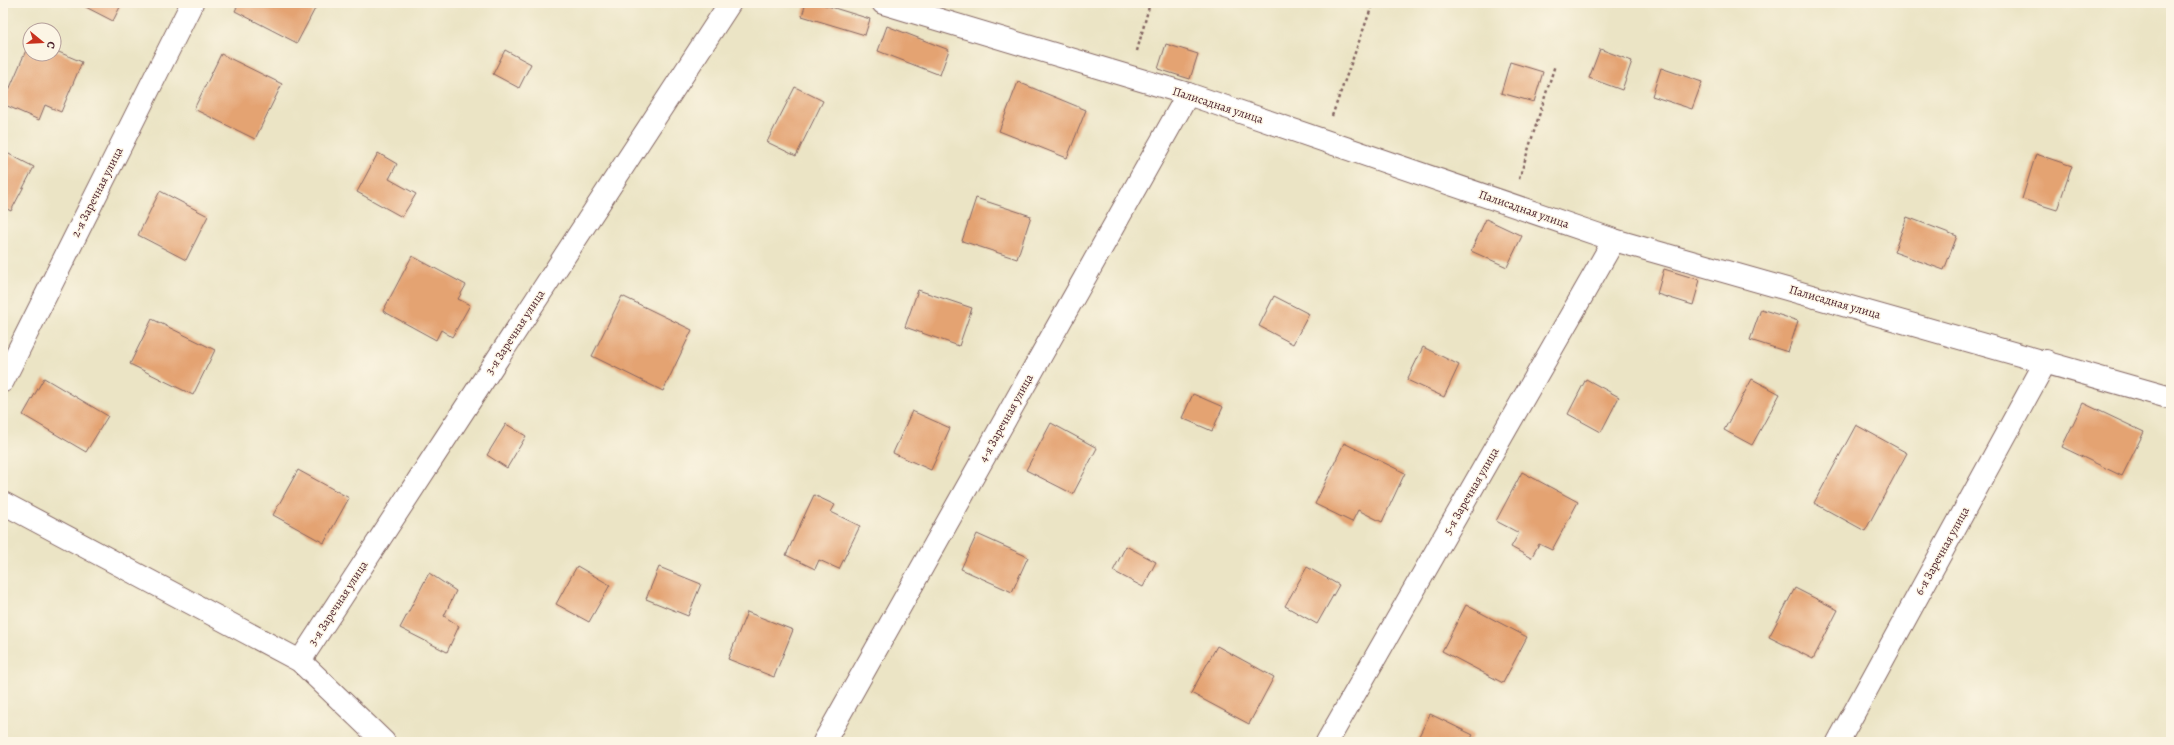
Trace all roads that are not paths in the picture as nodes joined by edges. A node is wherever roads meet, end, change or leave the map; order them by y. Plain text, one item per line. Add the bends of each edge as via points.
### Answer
1 (192, 3) edge
2 (730, 3) edge
3 (883, 3) edge
4 (1188, 94) junction
5 (1614, 240) junction
6 (2046, 361) junction
7 (3, 380) edge
8 (2171, 398) edge
9 (3, 503) edge
10 (300, 661) junction
11 (384, 742) edge
12 (824, 742) edge
13 (1328, 742) edge
14 (1838, 742) edge

1 - 7 street, 2-я Заречная улица
2 - 10 street, 3-я Заречная улица
3 - 4 street, Палисадная улица
4 - 5 street, Палисадная улица
4 - 12 street, 4-я Заречная улица
5 - 6 street, Палисадная улица
5 - 13 street, 5-я Заречная улица
6 - 8 street, Палисадная улица
6 - 14 street, 6-я Заречная улица
9 - 10 street
10 - 11 street

